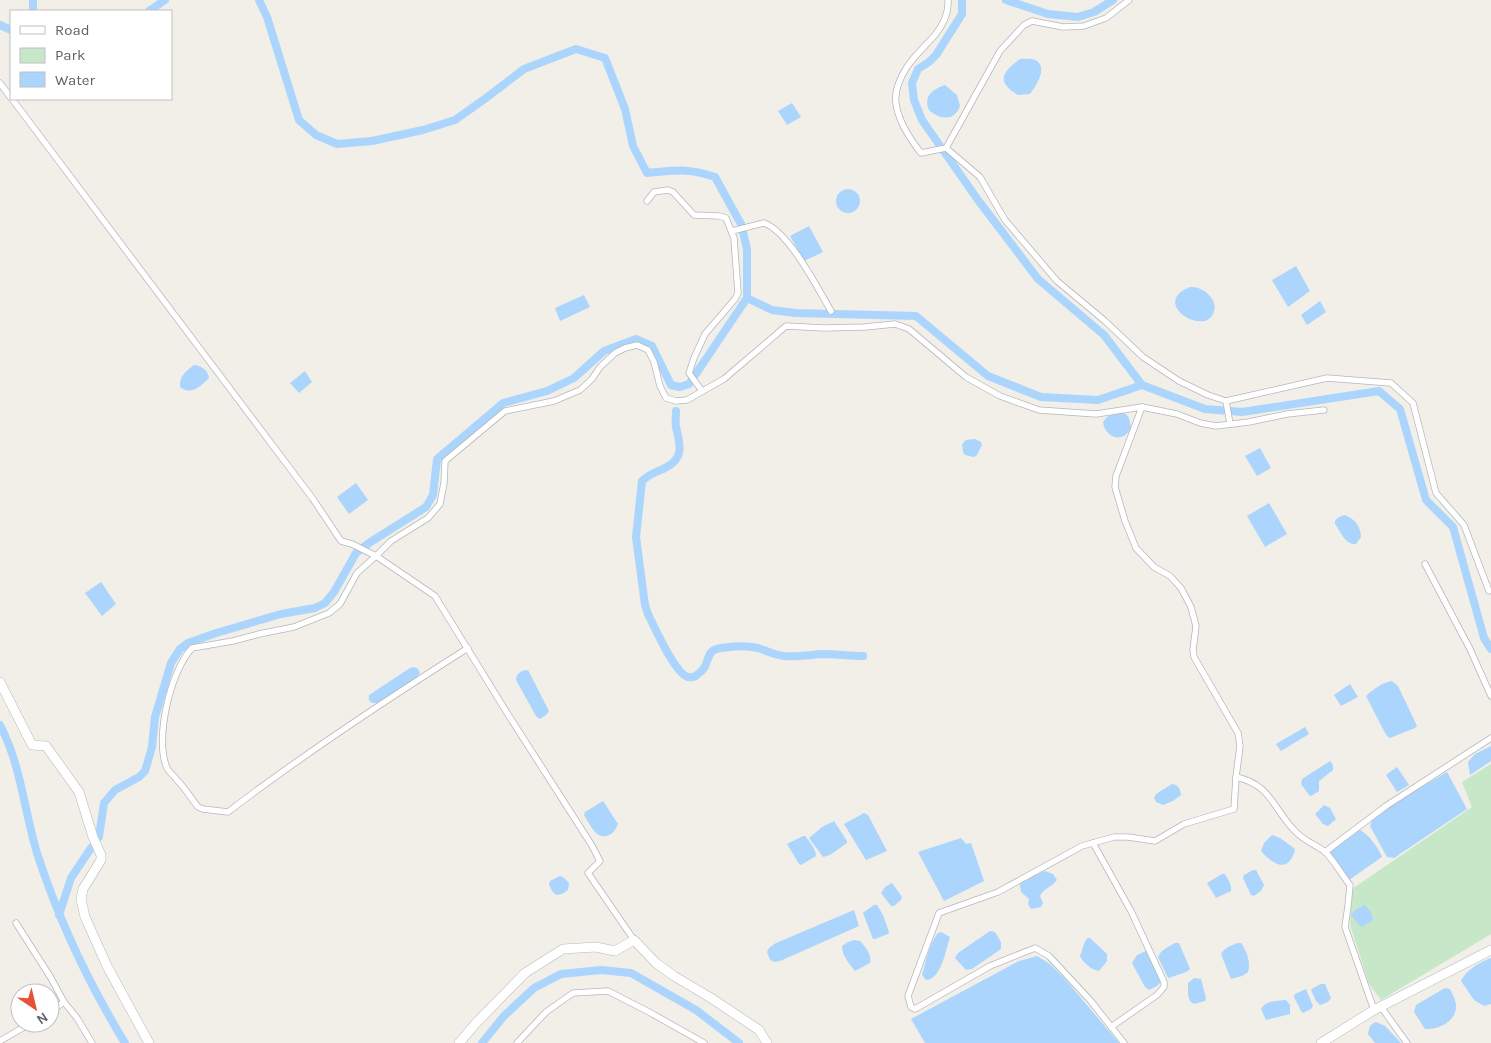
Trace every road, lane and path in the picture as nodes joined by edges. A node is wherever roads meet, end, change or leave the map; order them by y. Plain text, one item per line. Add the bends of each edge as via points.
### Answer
1 (948, 0) edge
2 (1129, 0) edge
3 (0, 84) edge
4 (10, 98) edge
5 (12, 100) edge
6 (946, 148) junction
7 (647, 201) dead end
8 (732, 231) junction
9 (832, 311) dead end
10 (702, 392) junction
11 (1226, 401) junction
12 (1142, 407) junction
13 (1324, 410) dead end
14 (1230, 424) junction
15 (374, 554) junction
16 (1425, 564) dead end
17 (1489, 591) dead end
18 (468, 648) junction
19 (0, 682) edge
20 (1491, 696) edge
21 (1491, 738) edge
22 (1236, 777) junction
23 (1092, 843) junction
24 (1325, 852) junction
25 (16, 923) dead end
26 (634, 940) junction
27 (1491, 950) edge
28 (64, 1002) junction
29 (60, 1005) edge
30 (1377, 1009) junction
31 (1111, 1027) junction
32 (14, 1033) edge
33 (0, 1041) edge
34 (92, 1043) edge
35 (149, 1043) edge
36 (460, 1043) edge
37 (517, 1043) edge
38 (704, 1043) edge
39 (767, 1043) edge
40 (1124, 1043) edge
41 (1322, 1043) edge
42 (1407, 1043) edge

1 - 6 street via 949,6 939,30 908,65 895,101 910,139 921,154
2 - 6 street via 1106,18 1084,26 1063,27 1032,22 1024,25 1000,51
3 - 4 street
5 - 15 street via 313,499 341,541
6 - 11 street via 980,177 1005,220 1057,280 1143,358 1179,381
7 - 8 street via 654,192 668,190 694,215 726,218
8 - 9 street via 764,223 774,227 805,267
8 - 10 street via 738,293 705,334 696,353 690,373
10 - 12 street via 724,379 786,326 824,328 894,324 909,329 966,377 1000,396 1039,410 1096,414
10 - 15 street via 687,400 666,398 648,350 637,345 625,348 615,353 580,390 554,401 505,411 445,461 440,504 428,518
11 - 14 street
11 - 17 street via 1327,378 1391,383 1412,403 1436,493 1464,525
12 - 14 street via 1177,414 1200,423
12 - 22 street via 1116,476 1115,487 1136,548 1154,567 1170,576 1191,607 1196,626 1194,657 1238,733 1240,746
13 - 14 street
15 - 18 street via 435,596
15 - 18 street via 356,574 340,604 329,613 294,627 192,648 181,662 166,706 164,756 168,769 198,807 228,812 272,778
16 - 20 street
18 - 26 street via 591,844 600,861 588,874
19 - 35 street via 32,745 46,746 79,792 101,856 82,889 85,917 107,966
21 - 24 street via 1386,806
22 - 23 street via 1234,809 1184,824 1154,841 1114,837
22 - 24 street via 1261,788 1294,830
23 - 31 street via 1131,911 1164,982 1157,995
23 - 31 street via 998,892 939,913 908,996 911,1007 915,1009 990,966 1035,948 1050,956
24 - 30 street via 1350,886 1344,927
25 - 28 street
26 - 36 street via 615,951 596,946 563,949 524,973
26 - 39 street via 656,964 759,1030
27 - 30 street
28 - 29 street
28 - 34 street
30 - 41 street
30 - 42 street
31 - 40 street
32 - 33 street
37 - 38 street via 546,1012 573,993 608,991

